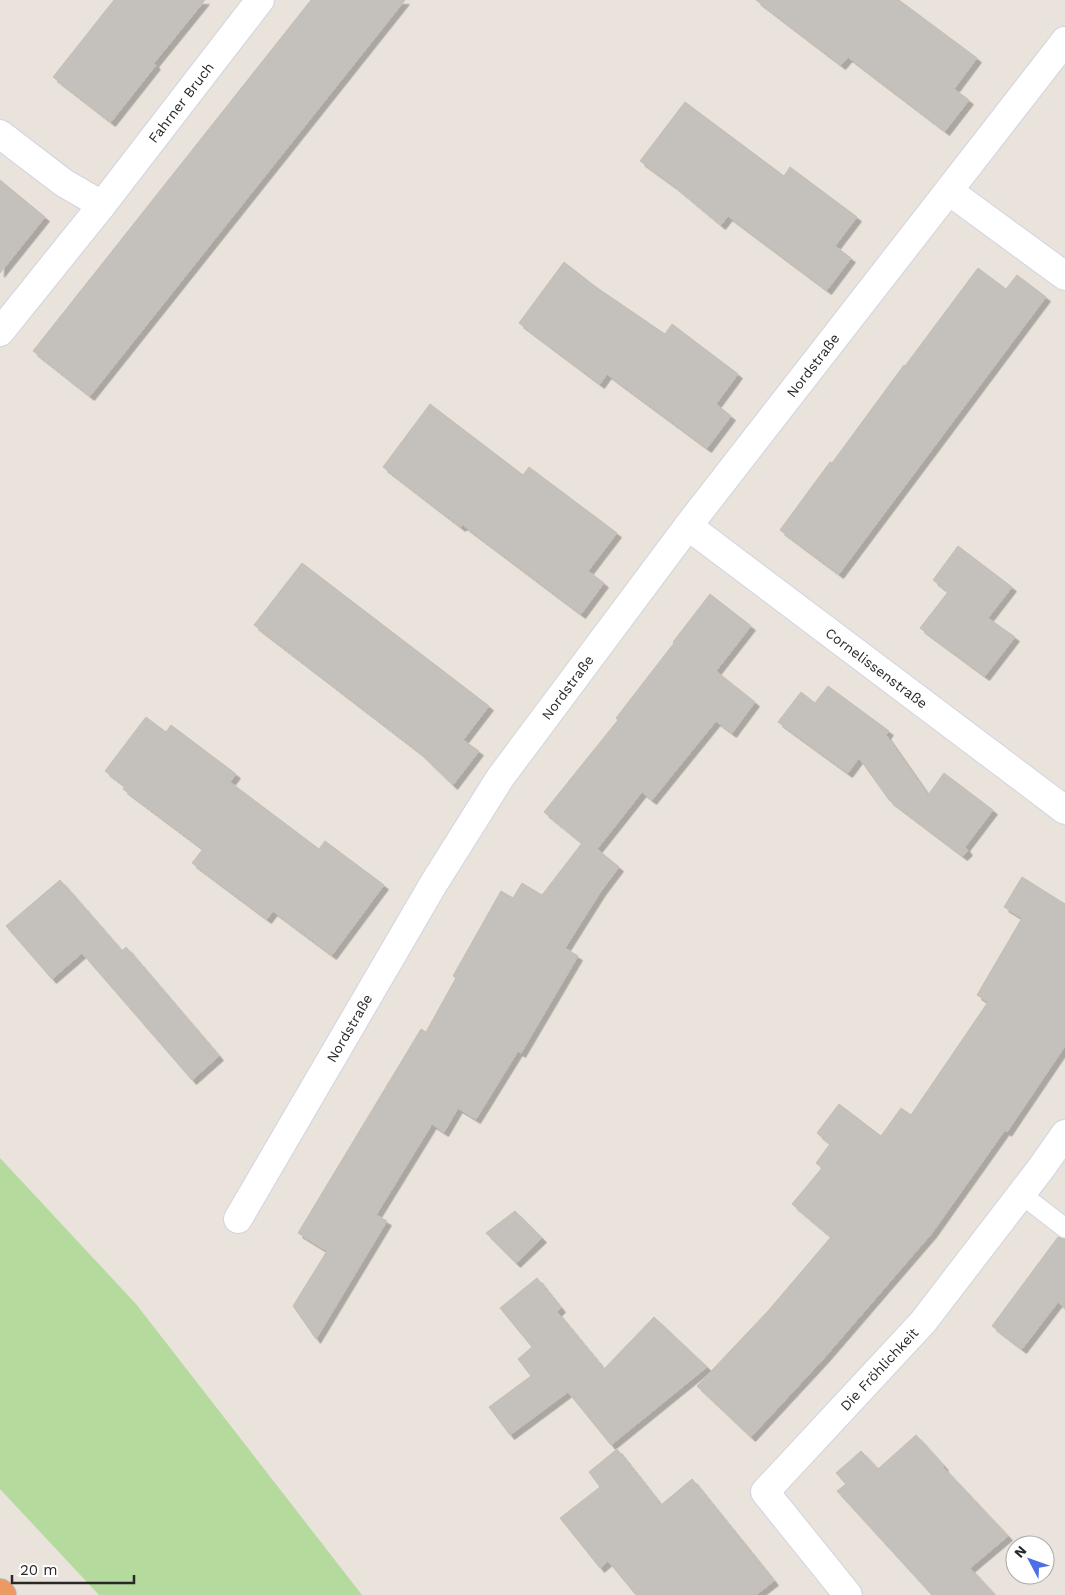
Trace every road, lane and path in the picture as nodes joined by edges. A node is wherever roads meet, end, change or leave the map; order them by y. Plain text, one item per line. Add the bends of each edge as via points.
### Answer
1 (260, 0) edge
2 (1065, 42) edge
3 (0, 134) edge
4 (949, 191) junction
5 (102, 205) junction
6 (1065, 276) edge
7 (0, 332) edge
8 (688, 526) junction
9 (1065, 810) edge
10 (1065, 1134) edge
11 (1021, 1194) junction
12 (238, 1219) dead end
13 (1065, 1228) edge
14 (848, 1595) edge

1 - 5 street, Fahrner Bruch
2 - 4 street, Nordstraße
3 - 5 street via 64,183
4 - 6 street
4 - 8 street, Nordstraße
5 - 7 street, Fahrner Bruch
8 - 9 street, Cornelissenstraße
8 - 12 street, Nordstraße via 500,778 434,883
10 - 11 street, Die Fröhlichkeit
11 - 13 lane
11 - 14 street, Die Fröhlichkeit via 923,1322 765,1492

